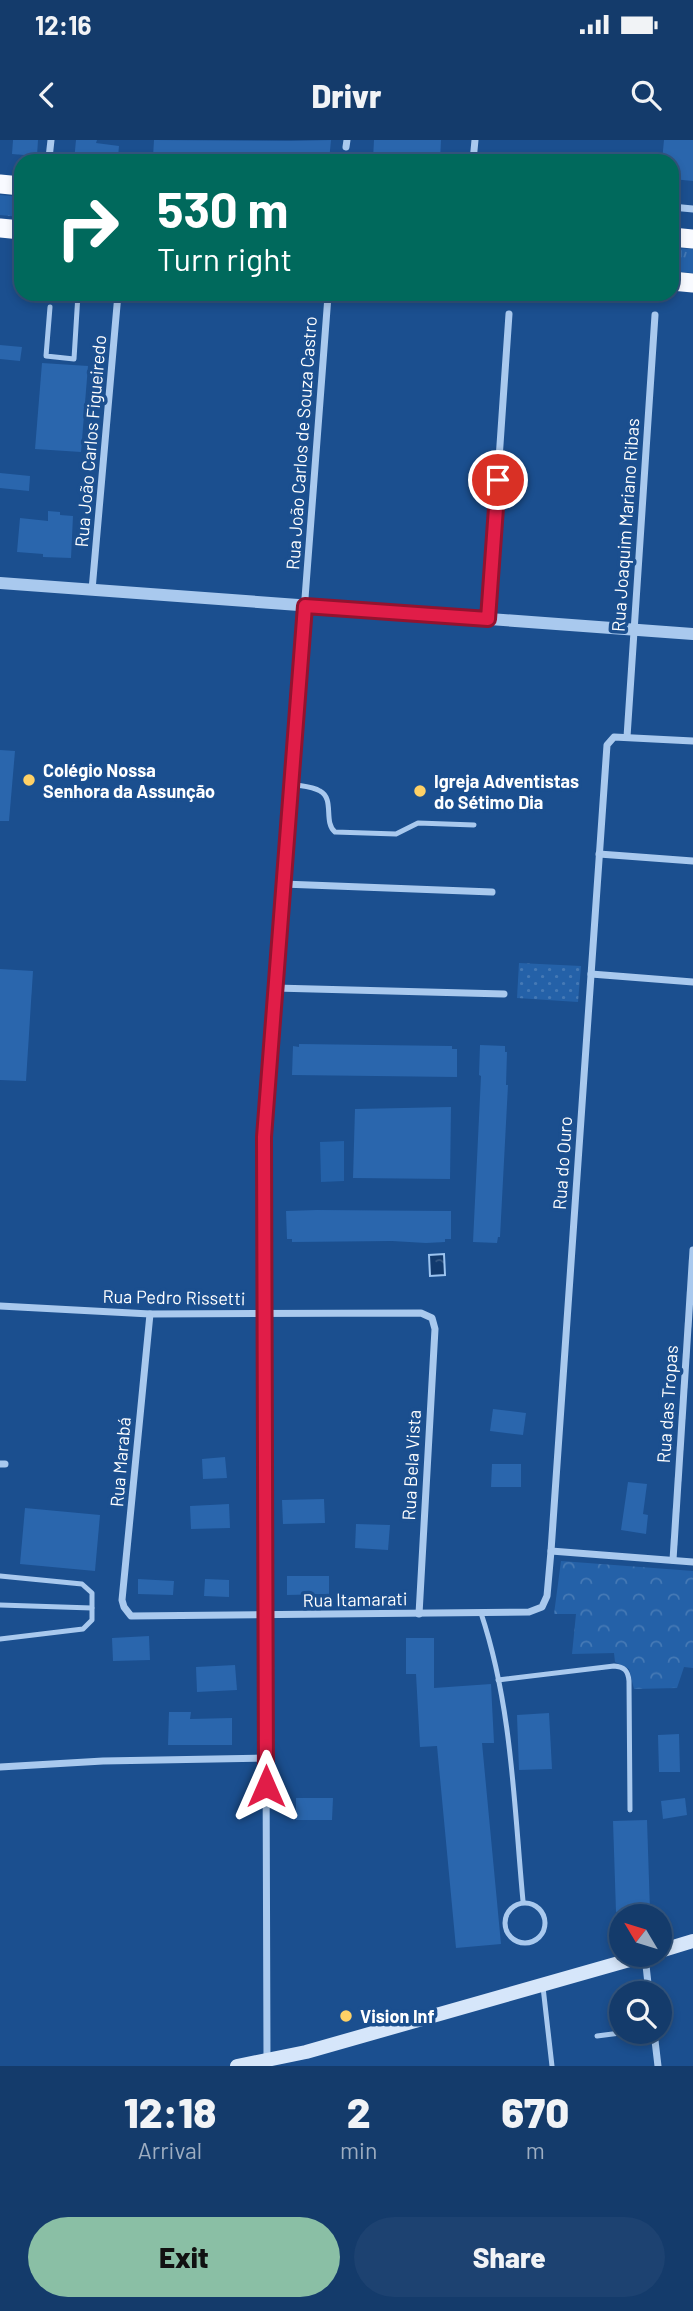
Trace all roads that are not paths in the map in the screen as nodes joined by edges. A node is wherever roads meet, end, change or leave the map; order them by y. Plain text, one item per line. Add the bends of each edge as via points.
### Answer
1 (78, 301) edge
2 (117, 301) edge
3 (328, 301) edge
4 (50, 307) dead end
5 (509, 314) dead end
6 (654, 315) dead end
7 (0, 583) edge
8 (92, 590) junction
9 (305, 606) junction
10 (488, 619) junction
11 (634, 629) junction
12 (693, 634) edge
13 (627, 737) junction
14 (693, 741) edge
15 (291, 783) junction
16 (474, 825) dead end
17 (599, 854) junction
18 (693, 861) edge
19 (283, 884) junction
20 (492, 892) dead end
21 (591, 974) junction
22 (693, 982) edge
23 (275, 988) junction
24 (504, 994) dead end
25 (693, 1250) edge
26 (0, 1306) edge
27 (150, 1314) junction
28 (264, 1314) junction
29 (432, 1318) joint
30 (551, 1551) junction
31 (673, 1560) junction
32 (693, 1562) edge
33 (0, 1576) edge
34 (0, 1605) edge
35 (542, 1607) joint
36 (92, 1608) junction
37 (127, 1612) joint
38 (481, 1613) junction
39 (419, 1614) junction
40 (265, 1616) junction
41 (0, 1639) edge
42 (498, 1680) junction
43 (266, 1758) junction
44 (0, 1767) edge
45 (630, 1810) dead end
46 (523, 1902) junction
47 (693, 1941) edge
48 (672, 1947) edge
49 (609, 1965) edge
50 (543, 1984) junction
51 (609, 2034) edge
52 (597, 2036) dead end
53 (655, 2044) edge
54 (267, 2061) junction
55 (237, 2066) edge
56 (552, 2066) edge
57 (658, 2066) edge

1 - 4 lane via 74,359 46,356
2 - 8 street, Rua João Carlos Figueiredo
3 - 9 street, Rua João Carlos de Souza Castro
5 - 10 street
6 - 11 street, Rua Joaquim Mariano Ribas
7 - 8 street
8 - 9 street
9 - 10 street
9 - 15 street, Rua João Carlos de Souza Castro
10 - 11 street
11 - 12 street
11 - 13 street, Rua Joaquim Mariano Ribas
13 - 14 street
13 - 17 street, Rua do Ouro via 614,737 607,745
15 - 16 lane via 322,792 335,832 396,834 418,823
15 - 19 street, Rua João Carlos de Souza Castro
17 - 18 street
17 - 21 street, Rua do Ouro
19 - 20 street
19 - 23 street, Rua João Carlos de Souza Castro
21 - 22 street
21 - 30 street, Rua do Ouro
23 - 24 street
23 - 28 street, Rua João Carlos de Souza Castro via 264,1137
25 - 31 street, Rua das Tropas
26 - 27 street, Rua Pedro Rissetti
27 - 28 street, Rua Pedro Rissetti
27 - 37 street, Rua Marabá via 122,1600
28 - 29 street, Rua Pedro Rissetti via 421,1313
28 - 40 street, Rua João Carlos de Souza Castro
29 - 39 street, Rua Bela Vista
30 - 31 street
30 - 35 street, Rua do Ouro
31 - 32 street
33 - 36 lane via 82,1584 92,1592
34 - 36 lane
35 - 38 street, Rua Itamarati via 530,1612
36 - 41 lane via 92,1620 83,1629
37 - 40 street, Rua Itamarati via 137,1617
38 - 39 street, Rua Itamarati
38 - 42 lane
39 - 40 street, Rua Itamarati
40 - 43 street, Rua João Carlos de Souza Castro
42 - 45 lane via 623,1667 629,1681
42 - 46 lane via 507,1719
43 - 44 street
43 - 54 street, Rua João Carlos de Souza Castro
46 - 46 lane via 542,1911 545,1923 535,1941 523,1944 512,1940 504,1923 511,1908
47 - 48 main road
49 - 50 main road
50 - 54 main road
50 - 56 lane
51 - 52 lane
53 - 57 street
54 - 55 main road

